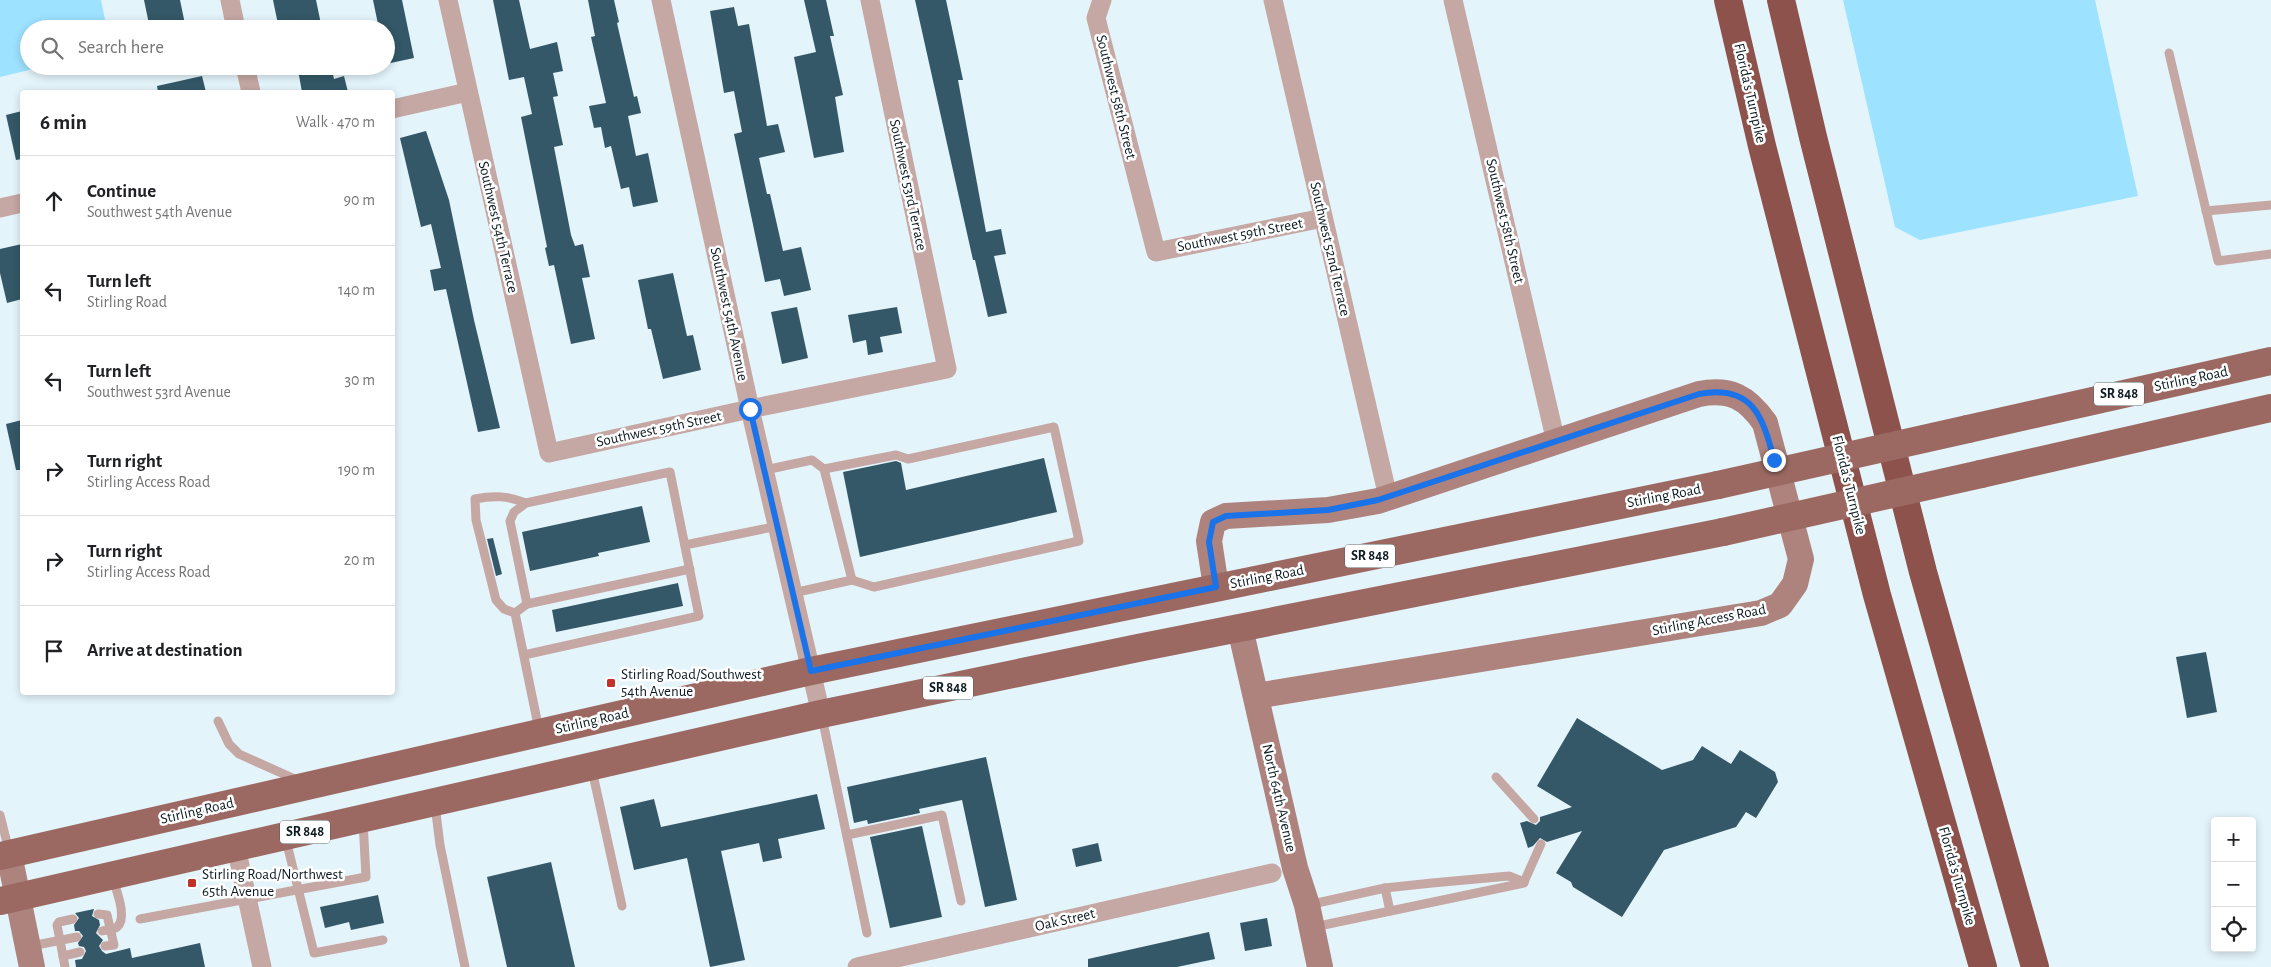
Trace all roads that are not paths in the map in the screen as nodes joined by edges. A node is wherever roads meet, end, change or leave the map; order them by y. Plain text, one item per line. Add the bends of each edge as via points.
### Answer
1 (230, 0) edge
2 (448, 0) edge
3 (660, 0) edge
4 (870, 0) edge
5 (1102, 0) edge
6 (1273, 0) edge
7 (1453, 0) edge
8 (1728, 0) edge
9 (1781, 0) edge
10 (234, 20) edge
11 (2169, 53) dead end
12 (247, 75) edge
13 (251, 90) edge
14 (468, 92) junction
15 (395, 108) edge
16 (20, 203) edge
17 (2271, 205) edge
18 (0, 208) edge
19 (2206, 211) junction
20 (1323, 218) junction
21 (1156, 252) joint
22 (2271, 254) edge
23 (2271, 361) edge
24 (946, 369) joint
25 (2271, 408) edge
26 (750, 409) junction
27 (1556, 442) junction
28 (549, 453) joint
29 (824, 469) junction
30 (765, 470) junction
31 (1388, 497) junction
32 (526, 503) junction
33 (778, 526) junction
34 (685, 545) junction
35 (690, 569) junction
36 (852, 580) junction
37 (1216, 587) junction
38 (793, 593) junction
39 (527, 604) junction
40 (515, 613) junction
41 (1240, 628) junction
42 (524, 655) junction
43 (811, 671) junction
44 (1256, 696) junction
45 (822, 714) junction
46 (218, 721) dead end
47 (539, 733) junction
48 (592, 767) junction
49 (1496, 777) dead end
50 (309, 786) junction
51 (435, 802) junction
52 (0, 815) edge
53 (363, 818) junction
54 (1534, 819) dead end
55 (847, 835) junction
56 (285, 836) junction
57 (1540, 844) dead end
58 (236, 847) junction
59 (5, 855) edge
60 (1272, 873) dead end
61 (112, 876) junction
62 (1524, 882) junction
63 (1385, 888) junction
64 (299, 889) junction
65 (247, 897) junction
66 (9, 899) edge
67 (961, 901) dead end
68 (622, 906) dead end
69 (1390, 911) junction
70 (98, 914) dead end
71 (1309, 917) junction
72 (140, 919) dead end
73 (73, 920) dead end
74 (106, 930) junction
75 (867, 934) dead end
76 (76, 937) dead end
77 (383, 940) dead end
78 (60, 941) junction
79 (105, 946) dead end
80 (80, 952) dead end
81 (63, 956) junction
82 (30, 957) edge
83 (65, 967) edge
84 (262, 967) edge
85 (465, 967) edge
86 (857, 967) edge
87 (1320, 967) edge
88 (1983, 967) edge
89 (2035, 967) edge

1 - 10 street
2 - 14 street, Southwest 54th Terrace
3 - 26 street, Southwest 54th Avenue
4 - 24 street, Southwest 53rd Terrace
5 - 21 street, Southwest 58th Street via 1096,18
6 - 20 street, Southwest 52nd Terrace
7 - 27 street, Southwest 58th Street
8 - 88 highway, Florida's Turnpike via 1877,595
9 - 89 highway via 1923,572
11 - 19 lane
12 - 13 street
14 - 15 street
14 - 28 street, Southwest 54th Terrace
16 - 18 street
17 - 19 lane
19 - 22 lane via 2218,261
20 - 21 street, Southwest 59th Street
20 - 31 street, Southwest 52nd Terrace
23 - 37 main road, Stirling Road / SR 848, bridge via 1718,485
24 - 26 street, Southwest 59th Street
25 - 41 main road, SR 848, bridge via 1723,532
26 - 28 street, Southwest 59th Street
26 - 30 street, Southwest 54th Avenue
27 - 31 street, Stirling Access Road
27 - 44 street, Stirling Access Road via 1699,394 1715,391 1737,396 1753,406 1765,424 1801,559 1795,584 1780,605 1761,614
29 - 30 lane via 812,460
29 - 36 lane
29 - 36 lane via 896,455 908,459 1054,427 1079,541 874,588
30 - 33 street, Southwest 54th Avenue
31 - 37 street, Stirling Access Road via 1328,510 1226,516 1213,522 1209,542
32 - 34 lane via 670,472
32 - 39 lane via 514,512 510,521
32 - 40 lane via 493,495 475,499 476,520 496,600 504,609
33 - 34 lane
33 - 38 street, Southwest 54th Avenue
34 - 35 lane
35 - 39 lane
35 - 42 lane via 699,616
36 - 38 lane
37 - 43 main road, Stirling Road / SR 848
38 - 43 street, Southwest 54th Avenue
39 - 40 lane
40 - 42 lane
41 - 44 street, North 64th Avenue
41 - 45 main road, SR 848
42 - 47 lane
43 - 45 street, Southwest 54th Avenue
43 - 47 main road, Stirling Road / SR 848
44 - 71 street, North 64th Avenue
45 - 48 main road, SR 848
45 - 55 lane
46 - 50 lane via 229,744 239,754
47 - 50 main road, Stirling Road / SR 848
48 - 51 main road, SR 848
48 - 68 lane
49 - 54 lane
50 - 59 main road, Stirling Road / SR 848
51 - 53 main road, SR 848
51 - 85 lane via 440,845
52 - 59 lane
53 - 56 main road, SR 848
53 - 64 lane via 366,876
55 - 67 lane via 942,815
55 - 75 lane
56 - 58 main road, SR 848
56 - 64 lane
57 - 62 lane
58 - 61 main road, SR 848
58 - 65 street
59 - 66 street
60 - 86 street, Oak Street
61 - 66 main road, SR 848
61 - 74 lane via 122,914 116,928
62 - 63 lane via 1509,876
62 - 69 lane
63 - 69 lane
63 - 71 lane
64 - 65 lane
64 - 77 lane via 314,953
65 - 72 lane
65 - 84 street
66 - 82 street
69 - 71 lane
70 - 74 lane via 107,916
71 - 87 street, North 64th Avenue
73 - 78 lane via 59,922
74 - 79 lane via 114,945
76 - 78 lane
78 - 81 lane
78 - 82 lane
80 - 81 lane
81 - 83 lane

